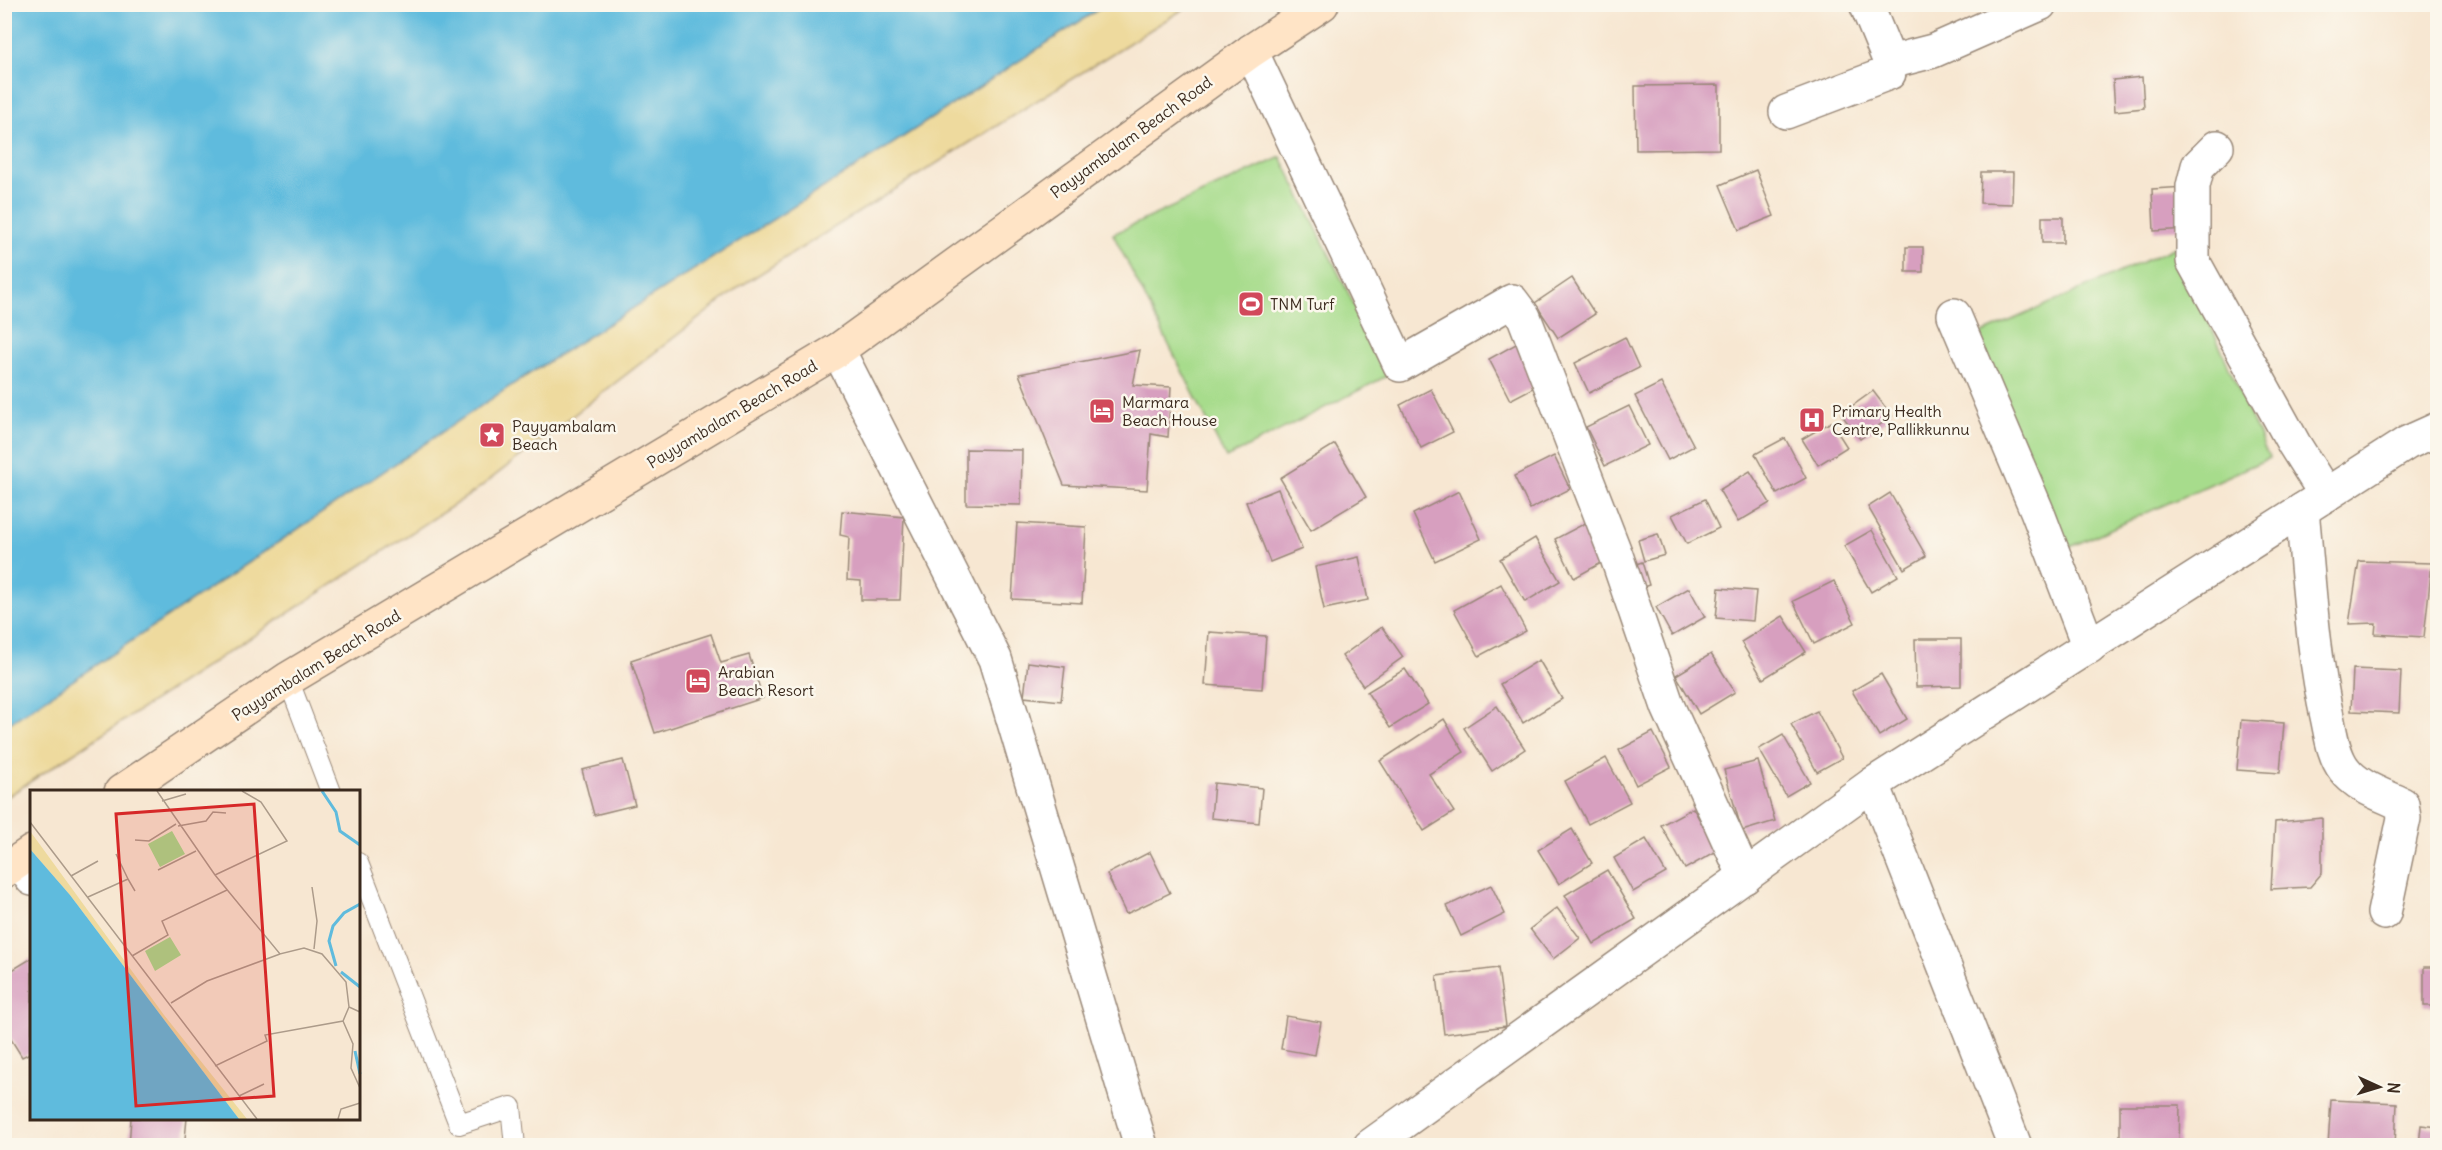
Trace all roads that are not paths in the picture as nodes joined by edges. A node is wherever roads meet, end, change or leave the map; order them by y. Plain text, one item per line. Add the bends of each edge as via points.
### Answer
1 (1322, 4) edge
2 (1866, 4) edge
3 (2040, 4) edge
4 (1251, 51) junction
5 (1890, 62) junction
6 (1786, 112) dead end
7 (2217, 147) dead end
8 (1954, 315) dead end
9 (838, 350) junction
10 (2438, 429) edge
11 (2314, 502) junction
12 (2089, 647) junction
13 (288, 680) junction
14 (1873, 784) junction
15 (124, 790) edge
16 (330, 790) edge
17 (360, 868) edge
18 (1745, 877) junction
19 (2384, 913) dead end
20 (515, 1146) edge
21 (1141, 1146) edge
22 (1370, 1146) edge
23 (2015, 1146) edge

1 - 4 main road, Payyambalam Beach Road
2 - 5 street
3 - 5 street via 1933,51
4 - 9 main road, Payyambalam Beach Road
4 - 18 street via 1400,365 1512,301 1524,317 1616,555 1668,707
5 - 6 street via 1889,72
7 - 11 street via 2198,166 2193,186 2193,261 2294,444
8 - 12 street via 2037,511
9 - 13 main road, Payyambalam Beach Road
9 - 21 street via 994,659
10 - 11 street via 2407,443
11 - 12 street
11 - 19 street via 2313,627 2332,741 2344,768 2367,788 2402,804 2404,818
12 - 14 street
13 - 15 main road, Payyambalam Beach Road
13 - 16 lane
14 - 18 street
14 - 23 street
17 - 20 lane via 459,1124 511,1107
18 - 22 street

